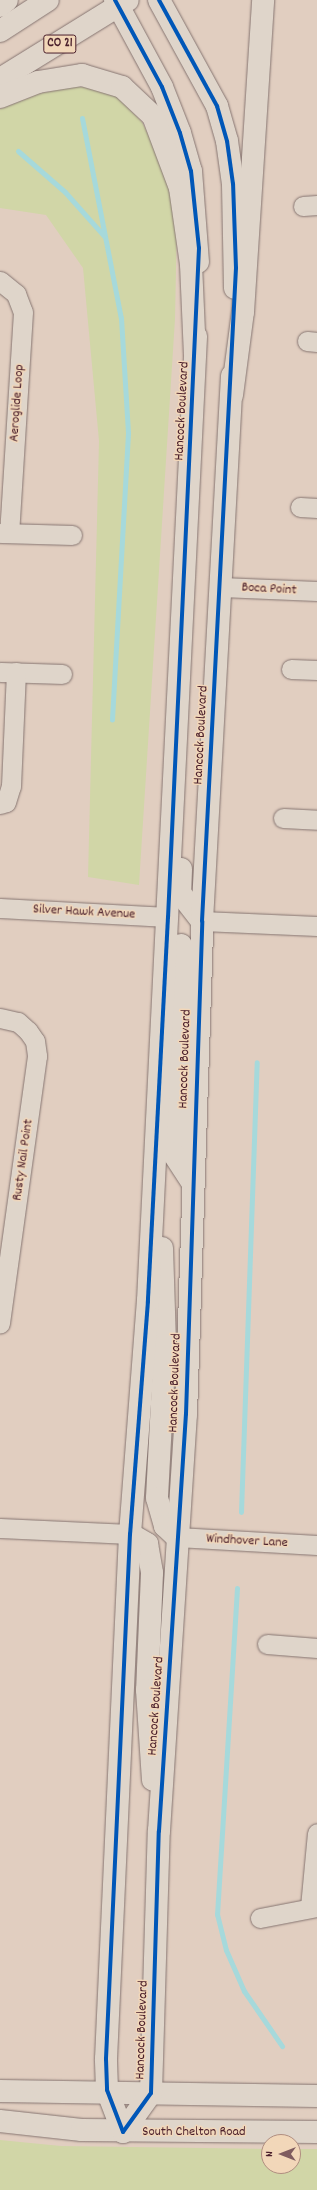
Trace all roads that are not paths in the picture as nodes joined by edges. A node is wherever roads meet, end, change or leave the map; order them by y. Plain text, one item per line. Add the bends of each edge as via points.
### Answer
1 (7, 0) edge
2 (48, 0) edge
3 (159, 0) edge
4 (262, 0) edge
5 (120, 2) edge
6 (0, 6) edge
7 (0, 31) edge
8 (0, 78) edge
9 (0, 97) edge
10 (0, 281) edge
11 (195, 354) junction
12 (232, 396) junction
13 (4, 533) edge
14 (72, 535) dead end
15 (221, 587) junction
16 (317, 591) edge
17 (180, 665) junction
18 (290, 669) dead end
19 (317, 670) edge
20 (8, 672) edge
21 (62, 674) dead end
22 (0, 804) edge
23 (283, 818) dead end
24 (317, 820) edge
25 (0, 908) edge
26 (168, 916) junction
27 (202, 921) junction
28 (317, 926) edge
29 (0, 1018) edge
30 (155, 1163) junction
31 (192, 1182) junction
32 (0, 1323) edge
33 (0, 1528) edge
34 (130, 1534) junction
35 (177, 1537) junction
36 (317, 1545) edge
37 (267, 1644) dead end
38 (317, 1648) edge
39 (159, 1831) junction
40 (317, 1832) edge
41 (314, 1907) edge
42 (260, 1918) dead end
43 (107, 2090) junction
44 (0, 2091) edge
45 (151, 2093) junction
46 (317, 2096) edge
47 (0, 2122) edge
48 (123, 2132) junction
49 (317, 2132) edge

1 - 6 main road
2 - 7 main road
3 - 12 main road, Hancock Boulevard via 217,106 227,141 233,184 236,260
4 - 12 main road via 243,312
5 - 8 main road, CO 21
5 - 11 main road, Hancock Boulevard via 162,87 191,171 199,248
9 - 11 main road via 38,82 82,75 122,87 153,116 180,188 191,264
10 - 13 street, Aeroglide Loop via 16,294 23,312
11 - 17 main road, Hancock Boulevard
12 - 15 main road, Hancock Boulevard
13 - 14 street, Aeroglide Loop
15 - 16 street, Boca Point
15 - 27 main road, Hancock Boulevard
17 - 26 main road, Hancock Boulevard
17 - 27 main road via 187,698 180,893
18 - 19 street
20 - 21 street
20 - 22 street via 11,786 6,802
23 - 24 street
25 - 26 street, Silver Hawk Avenue
26 - 27 main road
26 - 30 main road, Hancock Boulevard
26 - 31 main road via 182,946 173,1152
27 - 28 street
27 - 31 main road, Hancock Boulevard
29 - 32 street, Rusty Nail Point via 18,1022 28,1031 35,1041 37,1056
30 - 34 main road, Hancock Boulevard
30 - 35 main road via 166,1301 157,1498 165,1526
31 - 35 main road, Hancock Boulevard via 186,1414
33 - 34 street
34 - 39 main road via 147,1544 152,1573 148,1743
34 - 43 main road, Hancock Boulevard
35 - 36 street, Windhover Lane
35 - 39 main road, Hancock Boulevard
37 - 38 street
39 - 45 main road, Hancock Boulevard
40 - 41 street
41 - 42 street
43 - 44 main road
43 - 45 main road
43 - 48 main road, Hancock Boulevard
45 - 46 main road
45 - 48 main road, Hancock Boulevard
47 - 48 main road, South Chelton Road
48 - 49 main road, South Chelton Road

